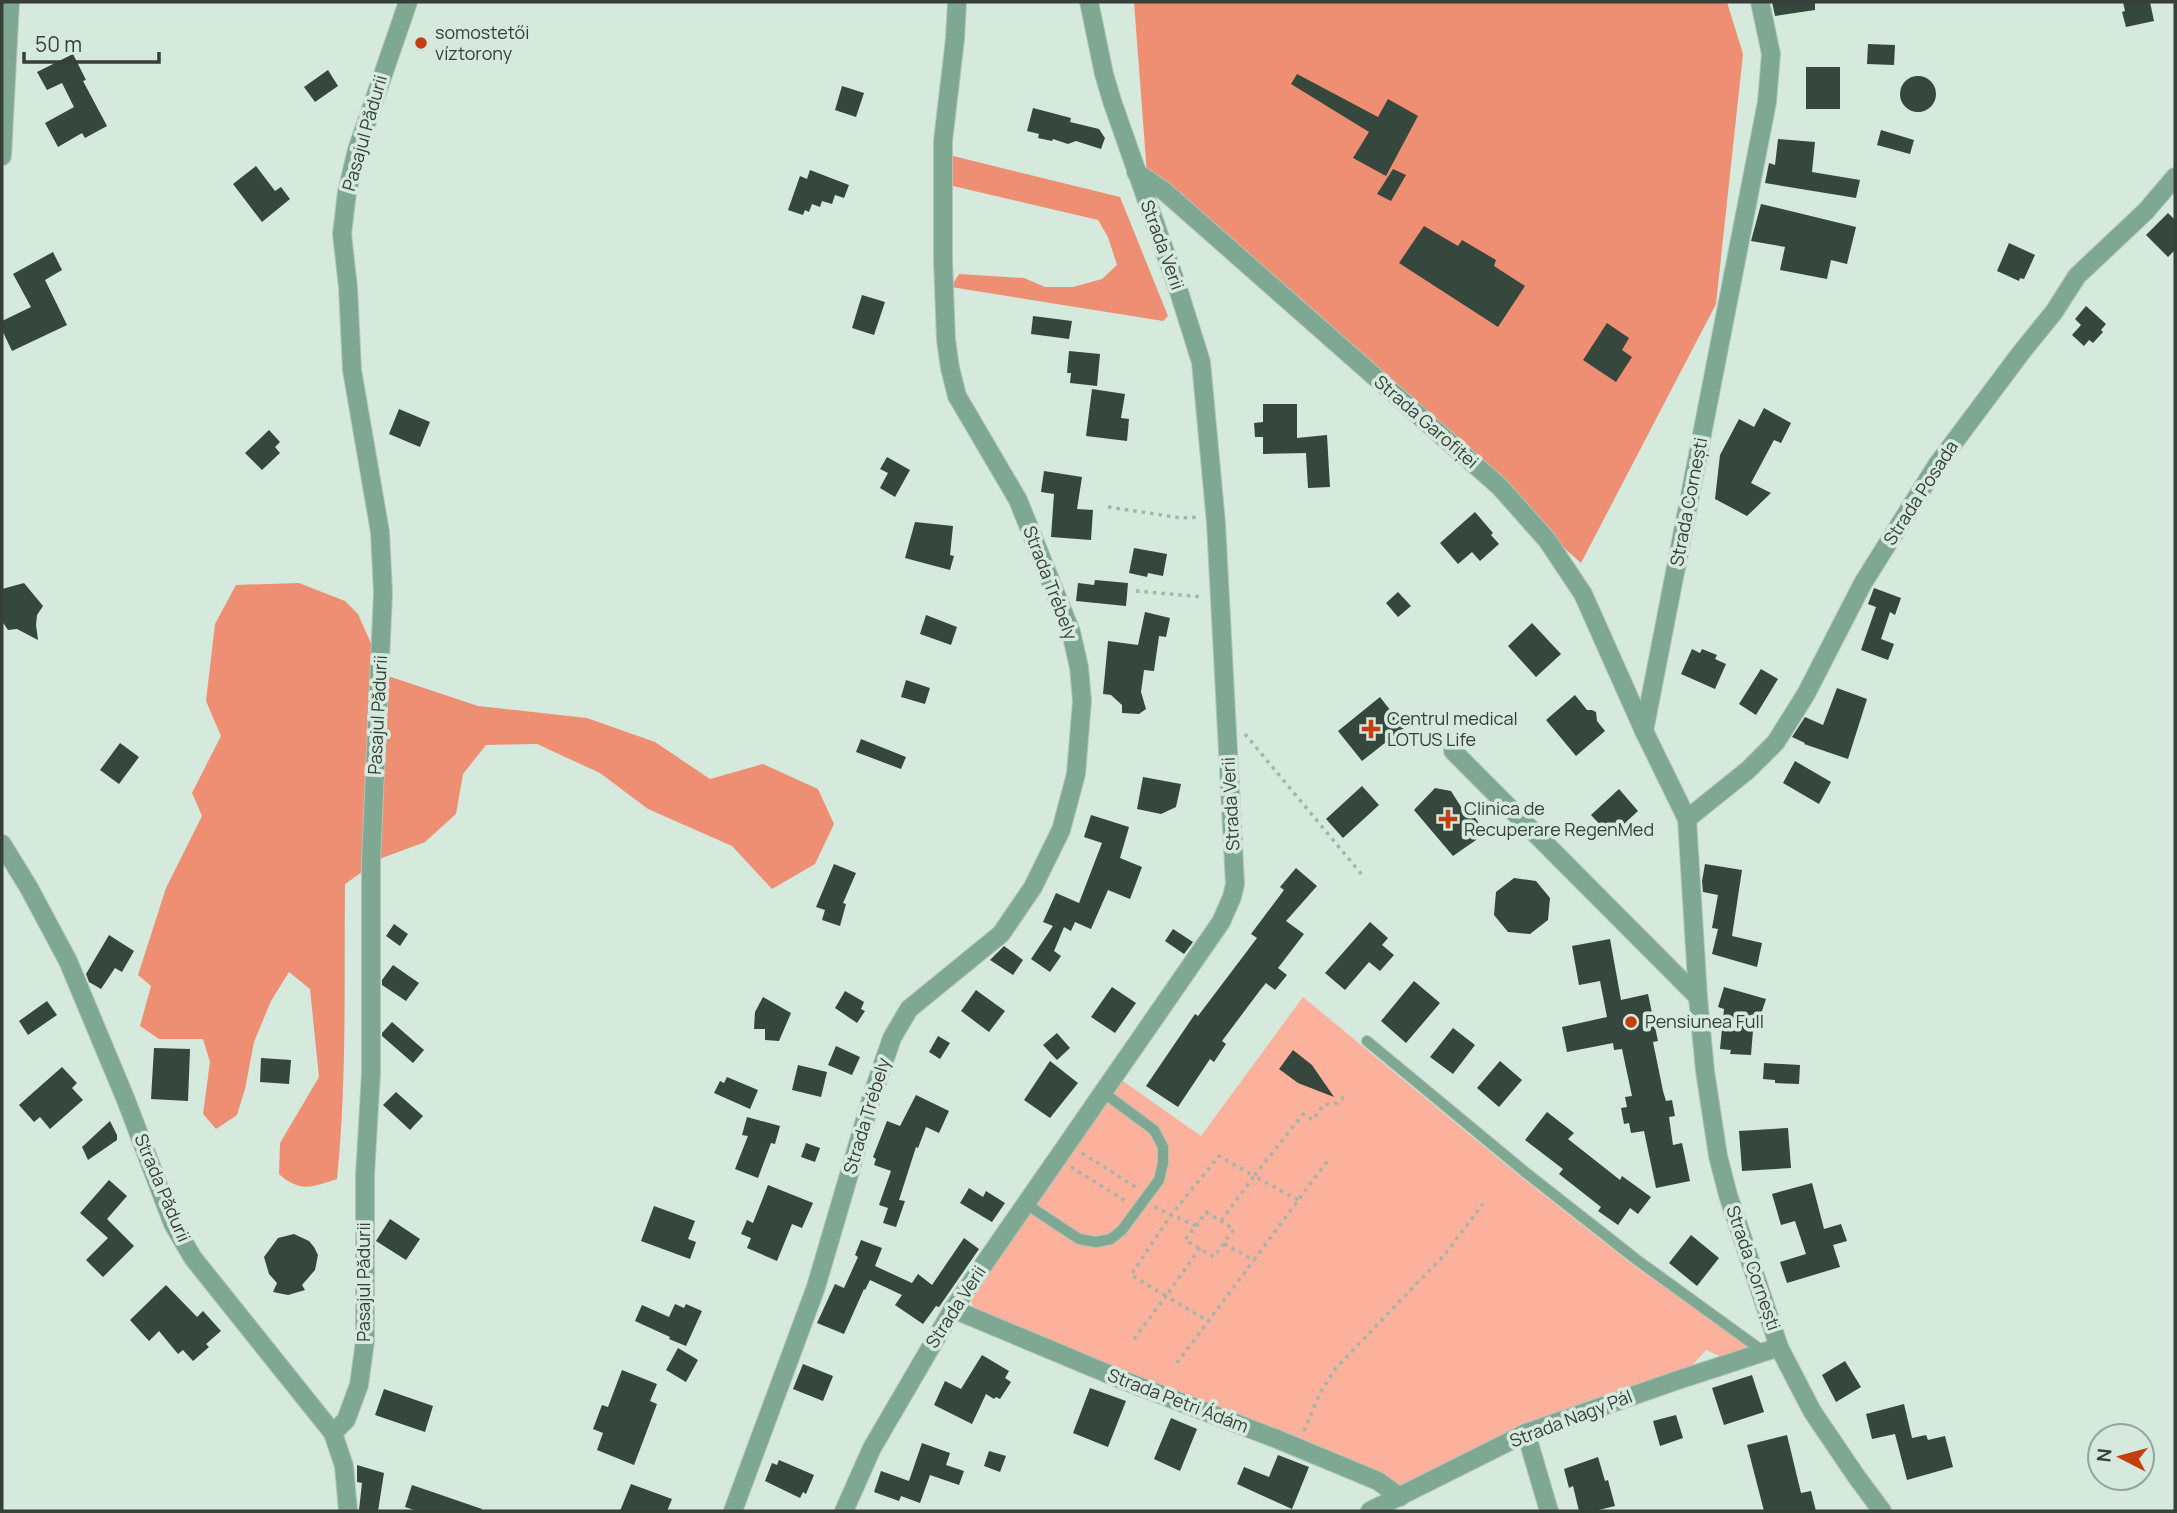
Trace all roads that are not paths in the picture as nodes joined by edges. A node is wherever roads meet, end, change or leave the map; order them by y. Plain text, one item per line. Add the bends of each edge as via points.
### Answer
1 (408, 2) edge
2 (957, 2) edge
3 (1089, 2) edge
4 (1760, 2) edge
5 (7, 9) edge
6 (2, 156) edge
7 (1136, 172) junction
8 (2175, 177) edge
9 (1644, 731) junction
10 (1453, 751) dead end
11 (1687, 819) junction
12 (2, 844) edge
13 (1698, 997) junction
14 (1367, 1041) dead end
15 (1104, 1093) junction
16 (1026, 1204) junction
17 (953, 1309) junction
18 (1772, 1350) junction
19 (333, 1433) junction
20 (1526, 1433) junction
21 (1400, 1497) junction
22 (348, 1511) edge
23 (733, 1511) edge
24 (844, 1511) edge
25 (1370, 1511) edge
26 (1549, 1511) edge
27 (1882, 1511) edge

1 - 19 street, Pasajul Pădurii via 356,150 342,234 352,370 380,533 383,593 371,860 365,1341 359,1385 346,1420
2 - 23 street, Strada Trébely via 943,141 943,260 950,368 957,396 1018,500 1071,632 1082,701 1076,774 1061,830 1033,887 1001,934 909,1009 891,1038 816,1287
3 - 7 street, Strada Verii via 1104,74
4 - 9 street, Strada Cornești via 1770,54 1767,102
5 - 6 street
7 - 9 street, Strada Garofiței via 1164,191 1500,487 1548,540 1583,594
7 - 15 street, Strada Verii via 1202,362 1216,523 1235,884 1221,922
8 - 11 street, Strada Posada via 2077,276 1937,465 1863,583 1776,742
9 - 11 street, Strada Cornești
10 - 13 street
11 - 13 street, Strada Cornești
12 - 19 street, Strada Pădurii via 68,961 192,1258
13 - 18 street, Strada Cornești via 1718,1156
14 - 18 lane via 1637,1260
15 - 16 street, Strada Verii
15 - 16 lane via 1154,1130 1163,1147 1159,1180 1122,1230 1111,1239 1096,1242 1079,1239
16 - 17 street, Strada Verii
17 - 21 street, Strada Petri Ádám via 1378,1481
17 - 24 street, Strada Verii via 872,1447
18 - 20 street, Strada Nagy Pál
18 - 27 street, Strada Cornești
19 - 22 street, Strada Pădurii via 344,1466
20 - 21 street, Strada Nagy Pál
20 - 26 street
21 - 25 street, Strada Nagy Pál

